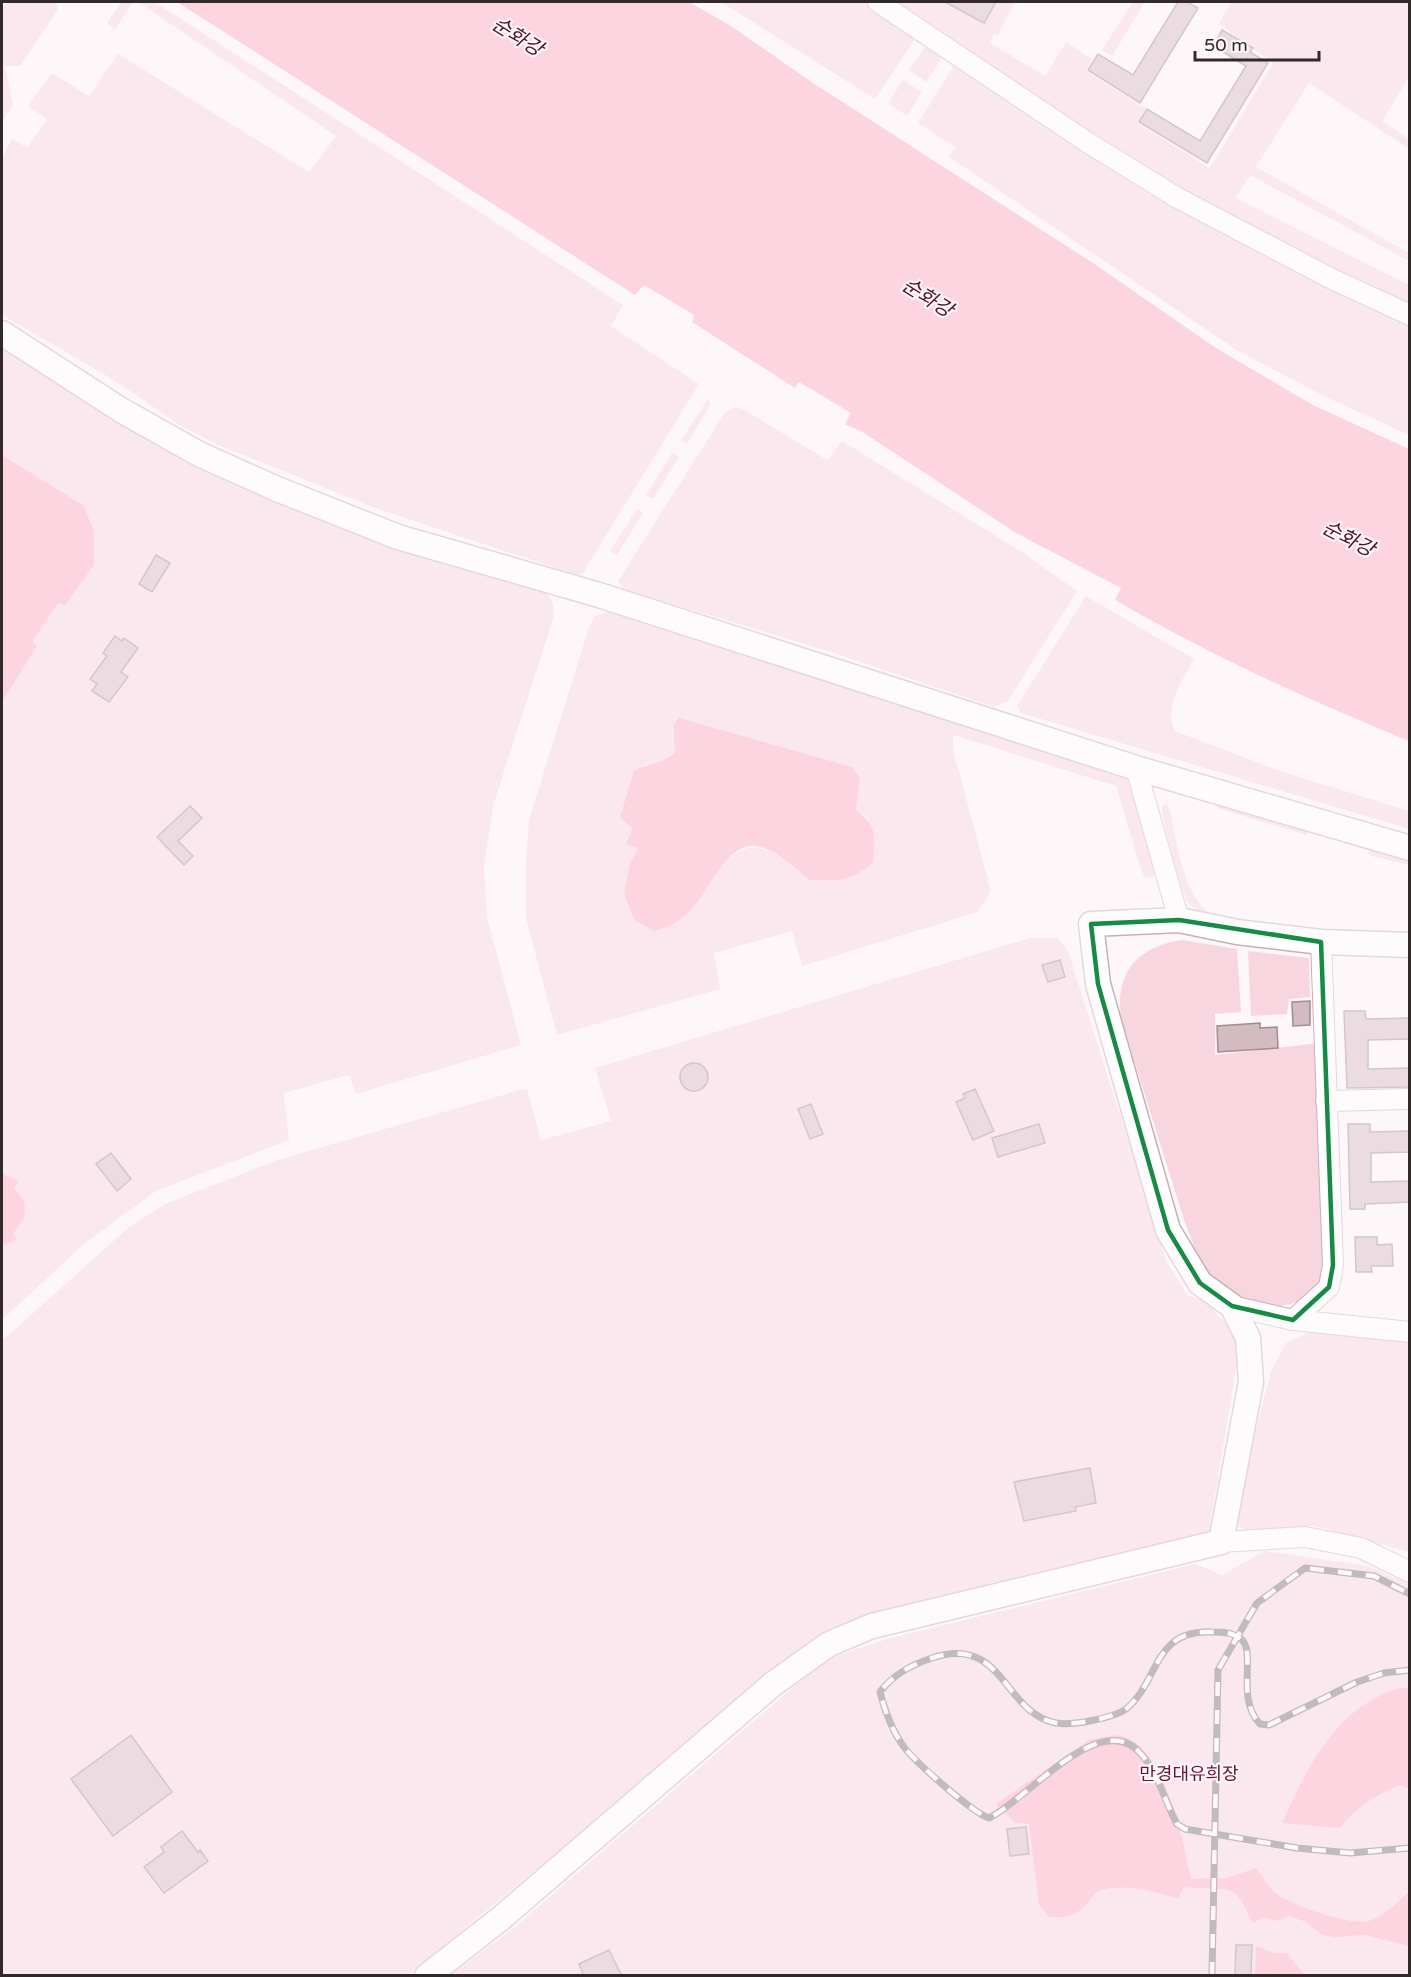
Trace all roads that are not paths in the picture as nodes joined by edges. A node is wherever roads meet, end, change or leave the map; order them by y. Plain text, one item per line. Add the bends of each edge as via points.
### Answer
1 (878, 2) edge
2 (1410, 315) edge
3 (2, 333) edge
4 (1136, 768) junction
5 (1410, 848) edge
6 (1179, 920) junction
7 (1321, 942) junction
8 (1410, 945) edge
9 (1410, 1099) edge
10 (1326, 1101) junction
11 (1232, 1306) junction
12 (1293, 1320) junction
13 (1410, 1332) edge
14 (1221, 1542) junction
15 (1410, 1572) edge
16 (427, 1976) edge

1 - 2 street via 1137,175 1332,279
3 - 4 main road via 199,454 398,537 599,595
4 - 5 main road
4 - 6 street
6 - 7 main road
6 - 11 main road via 1091,924 1098,984 1168,1230 1200,1283
7 - 8 main road
7 - 10 street
9 - 10 street
10 - 12 street via 1333,1265 1329,1287
11 - 12 street
11 - 14 main road via 1248,1338 1251,1382
12 - 13 street
14 - 15 street via 1305,1537 1361,1548
14 - 16 main road via 872,1626 829,1644 773,1684 500,1919

